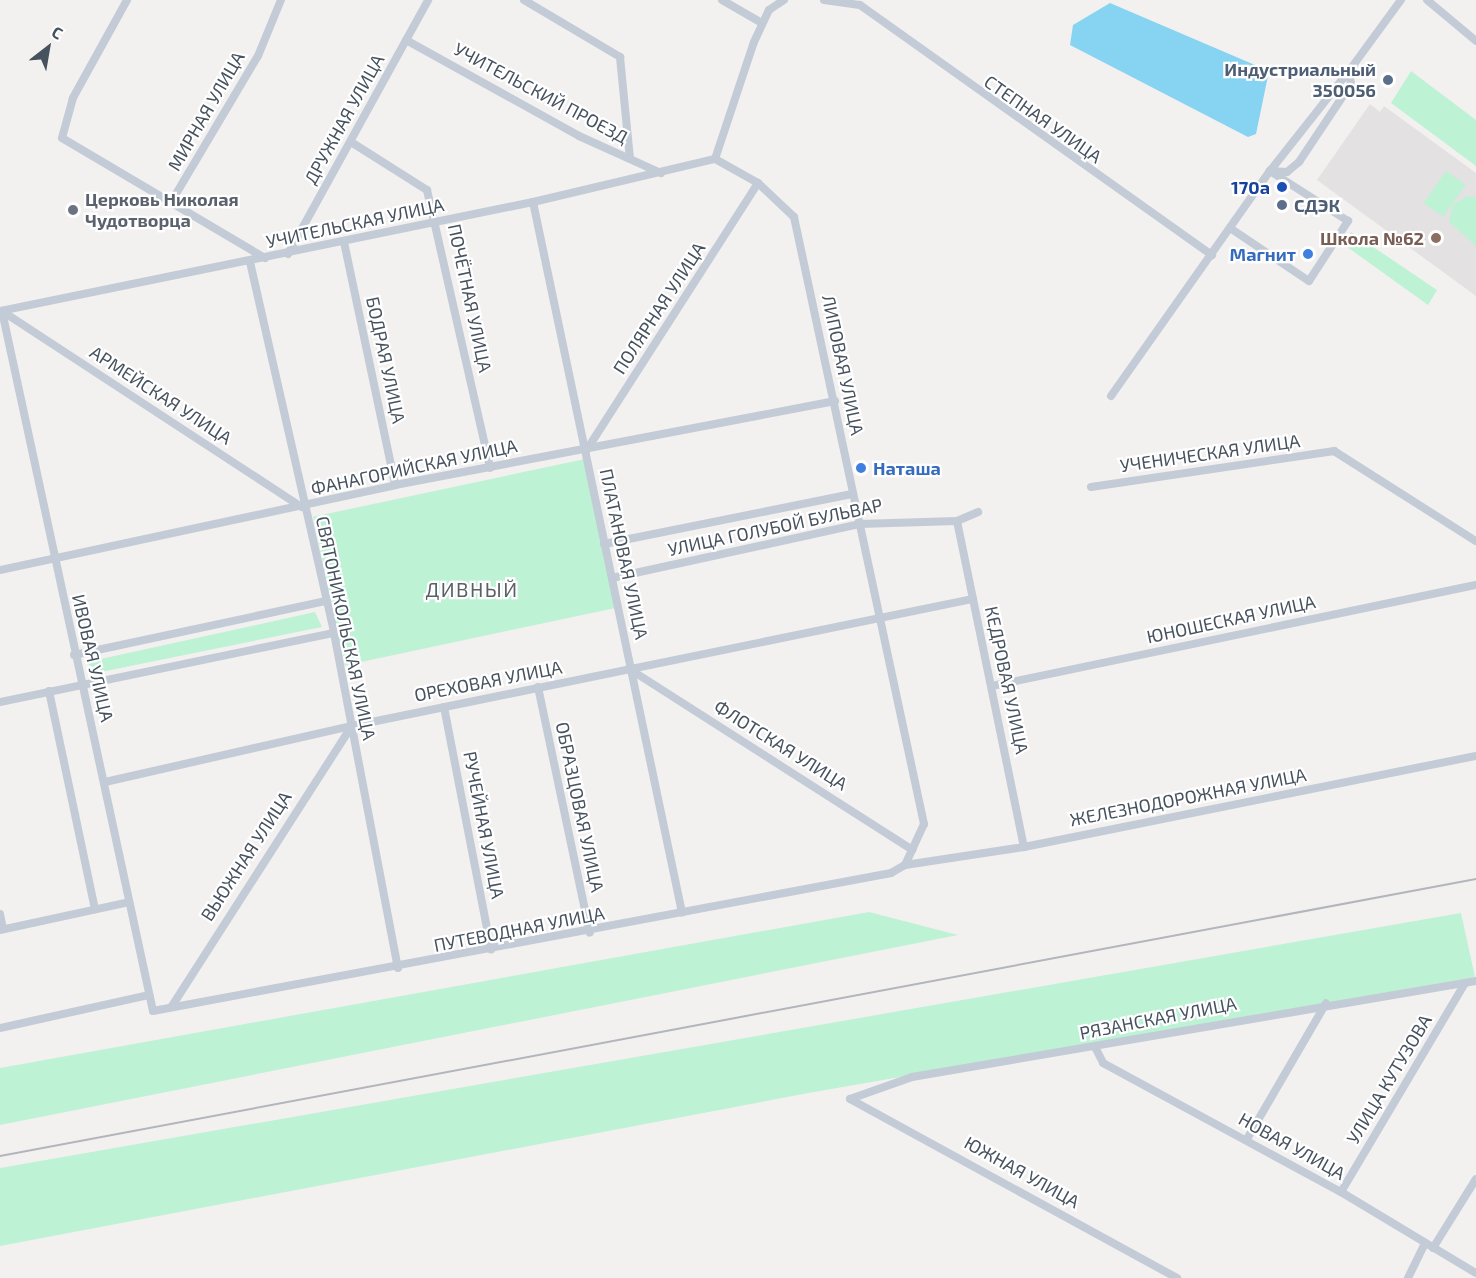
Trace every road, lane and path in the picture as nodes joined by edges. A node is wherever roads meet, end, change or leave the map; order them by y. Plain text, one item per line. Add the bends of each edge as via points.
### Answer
1 (127, 0) edge
2 (281, 0) edge
3 (428, 0) edge
4 (524, 0) edge
5 (722, 0) edge
6 (784, 0) edge
7 (824, 0) edge
8 (1401, 0) edge
9 (1427, 0) edge
10 (860, 2) edge
11 (762, 23) junction
12 (406, 40) junction
13 (1476, 40) edge
14 (1349, 71) junction
15 (351, 142) junction
16 (630, 159) junction
17 (715, 159) junction
18 (1270, 171) junction
19 (661, 173) junction
20 (758, 183) junction
21 (533, 202) junction
22 (170, 204) junction
23 (437, 222) junction
24 (1230, 228) junction
25 (344, 242) junction
26 (288, 254) junction
27 (1212, 255) junction
28 (265, 258) junction
29 (250, 262) junction
30 (1, 311) edge
31 (1111, 396) dead end
32 (835, 401) junction
33 (586, 451) junction
34 (490, 468) junction
35 (395, 485) junction
36 (1091, 487) dead end
37 (852, 494) junction
38 (302, 507) junction
39 (978, 512) dead end
40 (957, 520) junction
41 (859, 524) junction
42 (1476, 541) edge
43 (604, 544) junction
44 (54, 559) junction
45 (0, 570) edge
46 (612, 578) junction
47 (1476, 585) edge
48 (973, 599) junction
49 (326, 601) junction
50 (879, 617) junction
51 (334, 633) junction
52 (74, 655) junction
53 (631, 670) junction
54 (81, 684) junction
55 (992, 686) junction
56 (538, 687) junction
57 (49, 691) junction
58 (0, 702) edge
59 (444, 707) junction
60 (351, 726) junction
61 (1476, 756) edge
62 (105, 782) junction
63 (1024, 847) junction
64 (912, 850) junction
65 (905, 865) junction
66 (129, 902) junction
67 (95, 909) junction
68 (682, 913) junction
69 (0, 914) edge
70 (2, 929) edge
71 (590, 933) junction
72 (492, 949) junction
73 (398, 968) junction
74 (1476, 981) edge
75 (1465, 983) junction
76 (149, 994) junction
77 (1326, 1003) junction
78 (172, 1006) junction
79 (153, 1011) joint
80 (0, 1028) edge
81 (1095, 1047) junction
82 (850, 1099) joint
83 (1247, 1139) junction
84 (1476, 1179) edge
85 (1341, 1191) junction
86 (1429, 1246) junction
87 (1476, 1273) edge
88 (1177, 1278) edge
89 (1408, 1278) edge

1 - 22 street via 73,98 62,138
2 - 22 street, МИРНАЯ УЛИЦА via 258,56
3 - 12 street, ДРУЖНАЯ УЛИЦА
4 - 16 street via 620,57
5 - 11 street
6 - 11 street
7 - 10 street
8 - 14 street
9 - 13 street
10 - 27 street, СТЕПНАЯ УЛИЦА
11 - 17 street
12 - 15 street, ДРУЖНАЯ УЛИЦА
12 - 16 street, УЧИТЕЛЬСКИЙ ПРОЕЗД
14 - 18 street
14 - 18 street via 1351,84 1299,162 1287,172
15 - 23 street, ПОЧЁТНАЯ УЛИЦА via 420,181
15 - 26 street, ДРУЖНАЯ УЛИЦА
16 - 19 street, УЧИТЕЛЬСКИЙ ПРОЕЗД
17 - 19 street, УЧИТЕЛЬСКАЯ УЛИЦА
17 - 20 street, ЛИПОВАЯ УЛИЦА
18 - 24 street
18 - 24 street via 1348,221 1309,281
19 - 21 street, УЧИТЕЛЬСКАЯ УЛИЦА
20 - 32 street, ЛИПОВАЯ УЛИЦА via 794,217
20 - 33 street, ПОЛЯРНАЯ УЛИЦА
21 - 23 street, УЧИТЕЛЬСКАЯ УЛИЦА
21 - 33 street, ПЛАТАНОВАЯ УЛИЦА
22 - 28 street
23 - 25 street, УЧИТЕЛЬСКАЯ УЛИЦА
23 - 34 street, ПОЧЁТНАЯ УЛИЦА
24 - 27 street
25 - 26 street, УЧИТЕЛЬСКАЯ УЛИЦА
25 - 35 street, БОДРАЯ УЛИЦА
26 - 28 street, УЧИТЕЛЬСКАЯ УЛИЦА
27 - 31 street
28 - 29 street, УЧИТЕЛЬСКАЯ УЛИЦА
29 - 30 street, УЧИТЕЛЬСКАЯ УЛИЦА
29 - 38 street, СВЯТОНИКОЛЬСКАЯ УЛИЦА
30 - 38 street, АРМЕЙСКАЯ УЛИЦА
30 - 44 street, ИВОВАЯ УЛИЦА
32 - 33 street, ФАНАГОРИЙСКАЯ УЛИЦА
32 - 37 street, ЛИПОВАЯ УЛИЦА
33 - 34 street, ФАНАГОРИЙСКАЯ УЛИЦА
33 - 43 street, ПЛАТАНОВАЯ УЛИЦА
34 - 35 street, ФАНАГОРИЙСКАЯ УЛИЦА
35 - 38 street, ФАНАГОРИЙСКАЯ УЛИЦА
36 - 42 street, УЧЕНИЧЕСКАЯ УЛИЦА via 1334,451
37 - 41 street, ЛИПОВАЯ УЛИЦА
37 - 43 street
38 - 44 street, ФАНАГОРИЙСКАЯ УЛИЦА
38 - 49 street, СВЯТОНИКОЛЬСКАЯ УЛИЦА
39 - 40 street, УЛИЦА ГОЛУБОЙ БУЛЬВАР
40 - 41 street, УЛИЦА ГОЛУБОЙ БУЛЬВАР
40 - 48 street, КЕДРОВАЯ УЛИЦА
41 - 46 street, УЛИЦА ГОЛУБОЙ БУЛЬВАР
41 - 50 street, ЛИПОВАЯ УЛИЦА
43 - 46 street, ПЛАТАНОВАЯ УЛИЦА
44 - 45 street, ФАНАГОРИЙСКАЯ УЛИЦА
44 - 52 street, ИВОВАЯ УЛИЦА
46 - 53 street, ПЛАТАНОВАЯ УЛИЦА
47 - 55 street, ЮНОШЕСКАЯ УЛИЦА
48 - 50 street, ОРЕХОВАЯ УЛИЦА
48 - 55 street, КЕДРОВАЯ УЛИЦА
49 - 51 street, СВЯТОНИКОЛЬСКАЯ УЛИЦА
49 - 52 street
50 - 53 street, ОРЕХОВАЯ УЛИЦА
50 - 64 street, ЛИПОВАЯ УЛИЦА via 924,824
51 - 54 street
51 - 60 street, СВЯТОНИКОЛЬСКАЯ УЛИЦА
52 - 54 street, ИВОВАЯ УЛИЦА
53 - 56 street, ОРЕХОВАЯ УЛИЦА
53 - 64 street, ФЛОТСКАЯ УЛИЦА
53 - 68 street, ПЛАТАНОВАЯ УЛИЦА
54 - 57 street
54 - 62 street, ИВОВАЯ УЛИЦА
55 - 63 street, КЕДРОВАЯ УЛИЦА
56 - 59 street, ОРЕХОВАЯ УЛИЦА
56 - 71 street, ОБРАЗЦОВАЯ УЛИЦА
57 - 58 street
57 - 67 street
59 - 60 street, ОРЕХОВАЯ УЛИЦА
59 - 72 street, РУЧЕЙНАЯ УЛИЦА
60 - 62 street, ОРЕХОВАЯ УЛИЦА
60 - 73 street, СВЯТОНИКОЛЬСКАЯ УЛИЦА
60 - 78 street, ВЬЮЖНАЯ УЛИЦА
61 - 63 street, ЖЕЛЕЗНОДОРОЖНАЯ УЛИЦА
62 - 66 street, ИВОВАЯ УЛИЦА
63 - 65 street, ЖЕЛЕЗНОДОРОЖНАЯ УЛИЦА
64 - 65 street
65 - 68 street, ПУТЕВОДНАЯ УЛИЦА via 891,873
66 - 67 street
66 - 76 street, ИВОВАЯ УЛИЦА
67 - 70 street
68 - 71 street, ПУТЕВОДНАЯ УЛИЦА
69 - 70 street
71 - 72 street, ПУТЕВОДНАЯ УЛИЦА
72 - 73 street, ПУТЕВОДНАЯ УЛИЦА
73 - 78 street, ПУТЕВОДНАЯ УЛИЦА
74 - 75 street, РЯЗАНСКАЯ УЛИЦА
75 - 77 street, РЯЗАНСКАЯ УЛИЦА
75 - 85 street, УЛИЦА КУТУЗОВА
76 - 79 street, ИВОВАЯ УЛИЦА
76 - 80 street
77 - 81 street, РЯЗАНСКАЯ УЛИЦА
77 - 83 street
78 - 79 street, ПУТЕВОДНАЯ УЛИЦА
81 - 82 street, РЯЗАНСКАЯ УЛИЦА via 912,1077
81 - 83 street, НОВАЯ УЛИЦА via 1103,1062
82 - 88 street, ЮЖНАЯ УЛИЦА
83 - 85 street, НОВАЯ УЛИЦА
84 - 86 street
85 - 86 street, НОВАЯ УЛИЦА
86 - 87 street, НОВАЯ УЛИЦА
86 - 89 street

